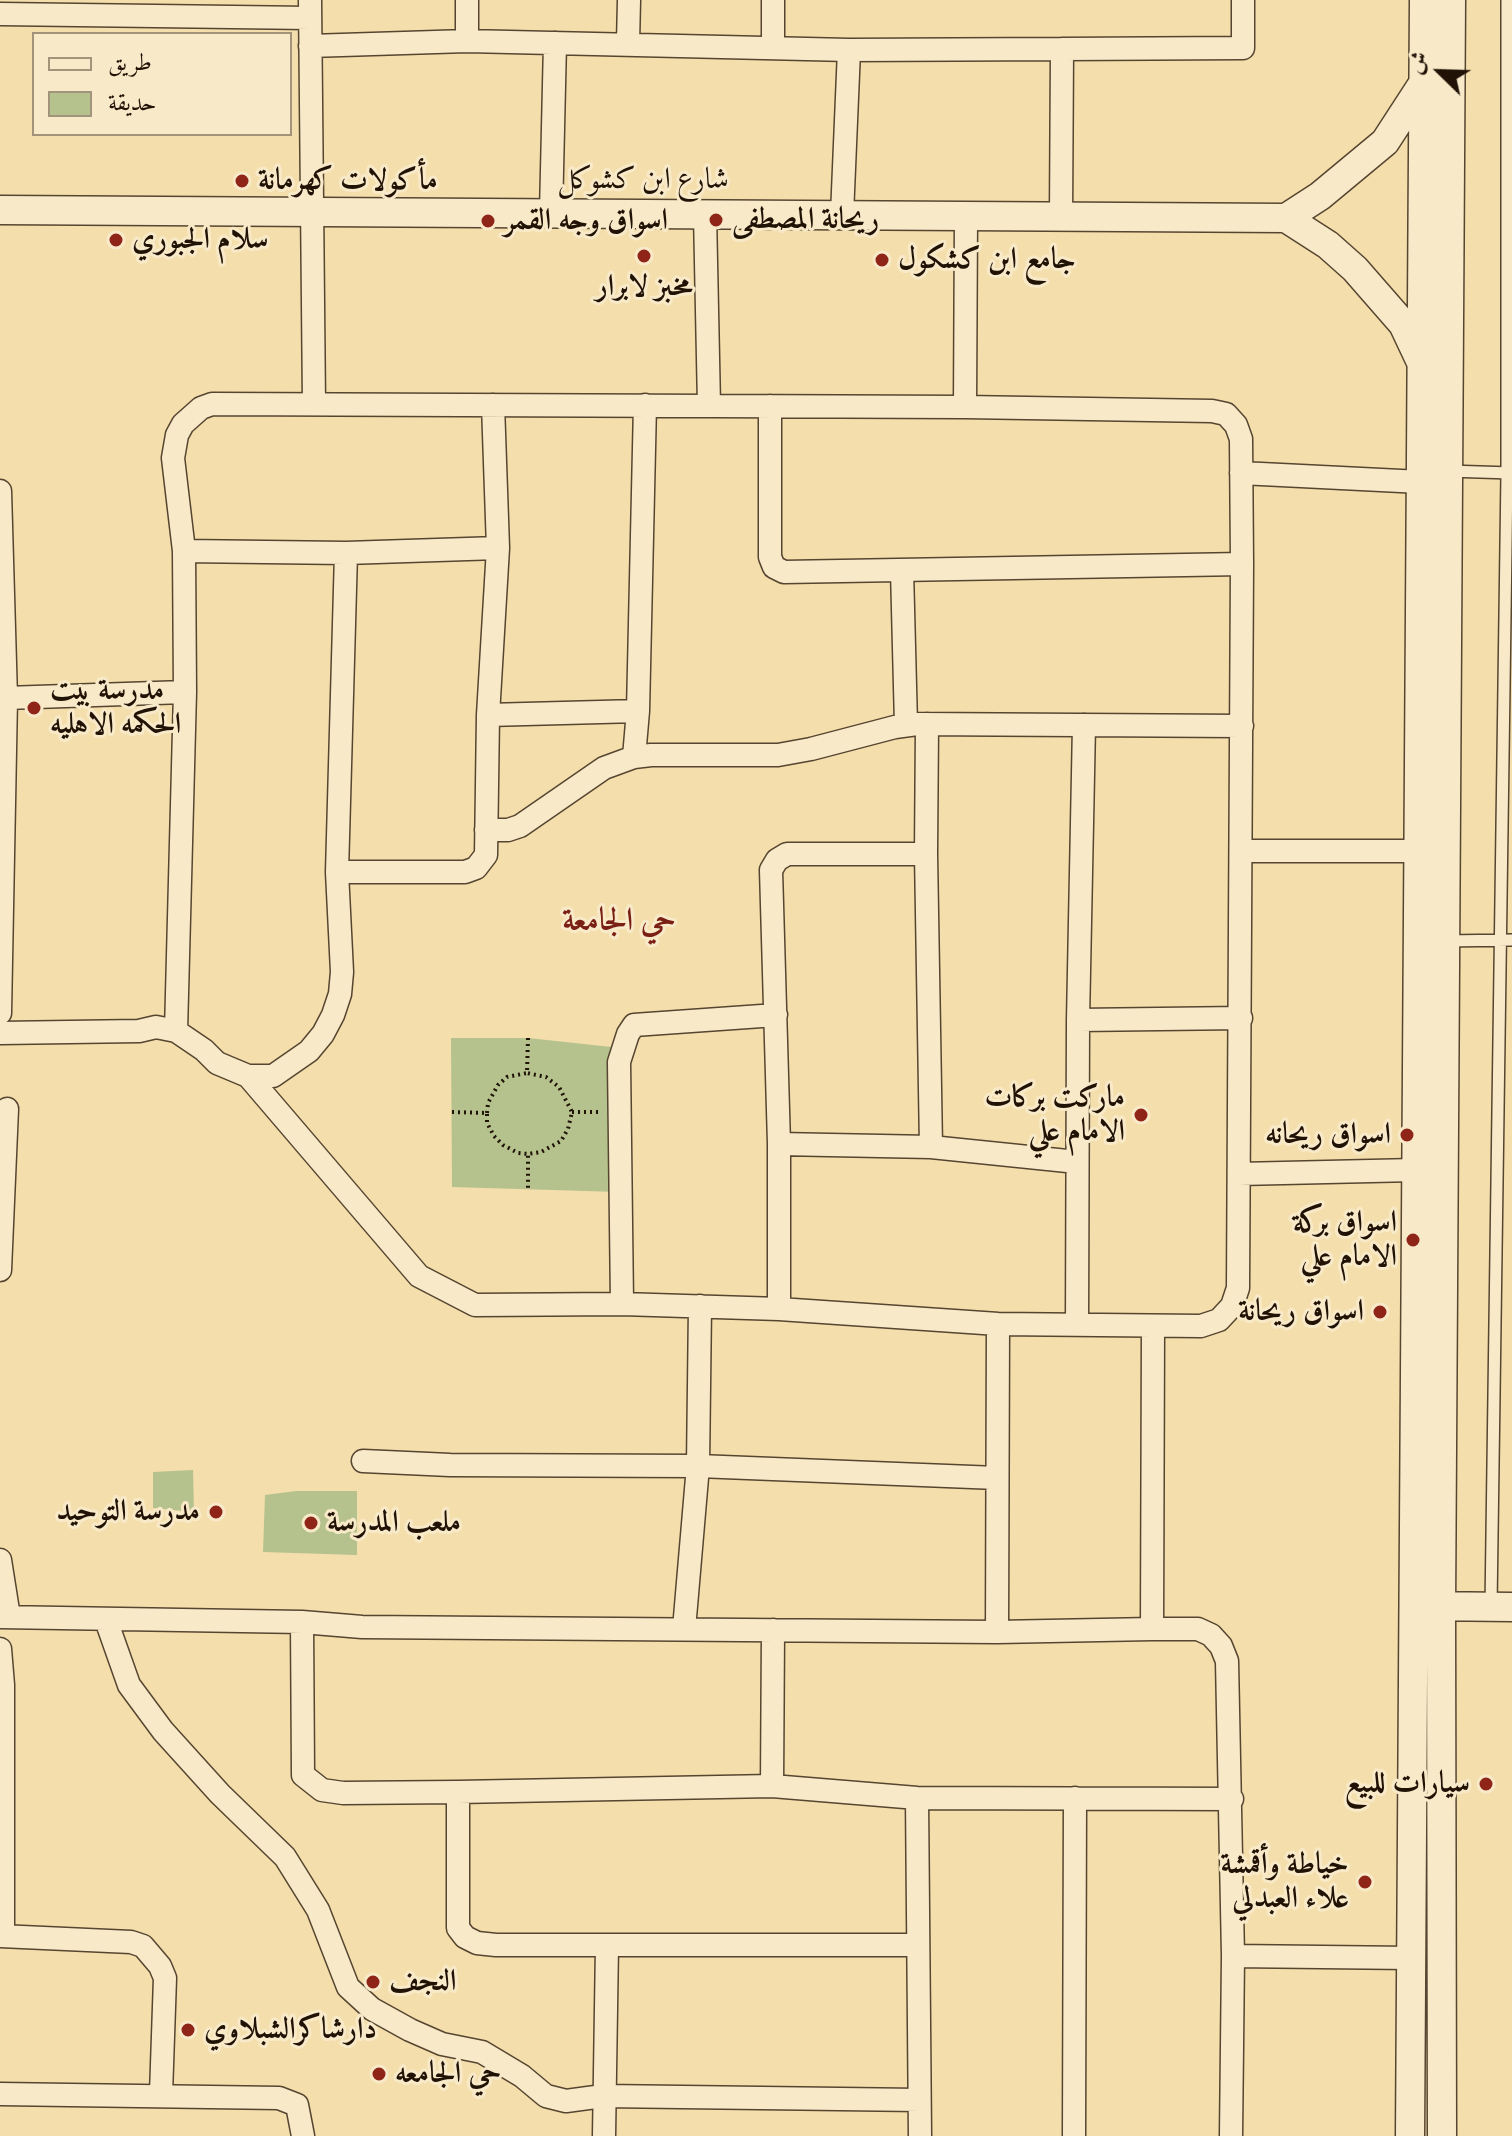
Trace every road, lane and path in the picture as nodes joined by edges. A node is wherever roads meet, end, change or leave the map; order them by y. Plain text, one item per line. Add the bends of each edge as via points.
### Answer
1 (467, 0) edge
2 (629, 0) edge
3 (773, 0) edge
4 (1243, 0) edge
5 (1424, 0) edge
6 (1451, 0) edge
7 (1507, 0) edge
8 (310, 9) edge
9 (0, 14) edge
10 (467, 41) junction
11 (555, 43) junction
12 (628, 43) junction
13 (310, 46) junction
14 (773, 48) junction
15 (1062, 49) junction
16 (849, 50) junction
17 (1424, 82) junction
18 (0, 210) edge
19 (312, 212) junction
20 (551, 213) junction
21 (705, 214) junction
22 (842, 215) junction
23 (966, 216) junction
24 (1061, 217) junction
25 (1286, 218) junction
26 (1423, 365) junction
27 (314, 404) junction
28 (493, 405) junction
29 (645, 405) junction
30 (709, 406) junction
31 (770, 406) junction
32 (965, 407) junction
33 (1448, 471) junction
34 (1241, 473) junction
35 (1509, 473) edge
36 (1421, 482) junction
37 (0, 491) edge
38 (498, 548) junction
39 (184, 551) junction
40 (346, 553) junction
41 (1242, 564) junction
42 (902, 570) junction
43 (185, 692) junction
44 (6, 698) junction
45 (1433, 699) junction
46 (638, 711) junction
47 (488, 715) junction
48 (916, 724) junction
49 (1084, 725) junction
50 (1242, 726) junction
51 (634, 757) junction
52 (486, 830) junction
53 (1242, 851) junction
54 (1418, 851) junction
55 (926, 854) junction
56 (337, 872) junction
57 (1506, 940) edge
58 (1445, 941) junction
59 (0, 1013) edge
60 (776, 1015) junction
61 (1241, 1018) junction
62 (1078, 1020) junction
63 (176, 1031) junction
64 (0, 1033) edge
65 (528, 1038) dead end
66 (527, 1073) junction
67 (248, 1076) junction
68 (7, 1109) dead end
69 (452, 1112) dead end
70 (572, 1112) junction
71 (619, 1112) junction
72 (487, 1113) junction
73 (779, 1144) junction
74 (931, 1147) junction
75 (528, 1154) junction
76 (1077, 1162) junction
77 (1415, 1170) junction
78 (1239, 1174) junction
79 (528, 1189) dead end
80 (0, 1270) edge
81 (622, 1304) junction
82 (700, 1306) junction
83 (779, 1309) junction
84 (998, 1324) junction
85 (1077, 1325) junction
86 (1153, 1326) junction
87 (363, 1461) dead end
88 (698, 1466) junction
89 (997, 1478) junction
90 (0, 1560) edge
91 (1411, 1606) junction
92 (1441, 1607) junction
93 (1502, 1607) edge
94 (5, 1617) edge
95 (106, 1620) junction
96 (302, 1622) junction
97 (684, 1629) junction
98 (1152, 1629) junction
99 (773, 1630) junction
100 (997, 1632) junction
101 (0, 1649) edge
102 (1, 1783) edge
103 (772, 1786) junction
104 (458, 1792) junction
105 (917, 1798) junction
106 (1075, 1798) junction
107 (1232, 1799) junction
108 (1, 1936) edge
109 (607, 1945) junction
110 (918, 1945) junction
111 (1233, 1956) junction
112 (1411, 1958) junction
113 (0, 2094) edge
114 (161, 2094) junction
115 (603, 2096) junction
116 (919, 2100) junction
117 (303, 2136) edge
118 (604, 2136) edge
119 (920, 2136) edge
120 (1074, 2136) edge
121 (1231, 2136) edge
122 (1410, 2136) edge
123 (1442, 2136) edge

1 - 10 street
2 - 12 street
3 - 14 street
4 - 15 street via 1243,48
5 - 17 street
6 - 33 street
7 - 35 lane
8 - 9 street
8 - 13 street
10 - 11 street
10 - 13 street
11 - 12 street
11 - 20 street
12 - 14 street
13 - 19 street
14 - 16 street
15 - 16 street
15 - 24 street
16 - 22 street
17 - 25 street via 1385,142
17 - 26 street
18 - 19 street, شارع ابن كشوكل
19 - 20 street, شارع ابن كشوكل
19 - 27 street
20 - 21 street, شارع ابن كشوكل
21 - 22 street, شارع ابن كشوكل
21 - 30 street
22 - 23 street, شارع ابن كشوكل
23 - 24 street, شارع ابن كشوكل
23 - 32 street
24 - 25 street, شارع ابن كشوكل
25 - 26 street via 1328,245 1387,303
26 - 36 street
27 - 28 street
27 - 39 street via 212,404 183,424 173,458
28 - 29 street
28 - 38 street
29 - 30 street
29 - 46 street
30 - 31 street
31 - 32 street
31 - 42 street via 774,567 784,572
32 - 34 street via 1219,412 1240,431
33 - 35 lane
33 - 45 street
34 - 36 street
34 - 41 street
35 - 57 lane
36 - 45 street
37 - 44 street
38 - 40 street
38 - 47 street
39 - 40 street
39 - 43 street
40 - 56 street
41 - 42 street
41 - 50 street
42 - 48 street
43 - 44 street
43 - 63 street
44 - 59 street
45 - 54 street
45 - 58 street
46 - 47 street
46 - 51 street
47 - 52 street
48 - 49 street
48 - 51 street via 778,755
48 - 55 street
49 - 50 street
49 - 62 street
50 - 53 street
51 - 52 street via 604,768 520,826
52 - 56 street via 486,855 471,871
53 - 54 street
53 - 61 street
54 - 77 street
55 - 60 street via 793,853 777,860 770,877
55 - 74 street
56 - 67 street via 342,972 333,1015 309,1051 292,1065 273,1076
57 - 58 lane
57 - 93 lane
58 - 92 street
60 - 71 street via 634,1025 619,1055
60 - 73 street
61 - 62 street
61 - 78 street
62 - 76 street
63 - 64 street via 156,1027
63 - 67 street via 217,1063
65 - 66 path
66 - 70 path via 559,1087
66 - 72 path via 498,1085
67 - 81 street via 419,1276 475,1305
68 - 80 street
69 - 72 path
70 - 71 path
70 - 75 path via 561,1141
71 - 81 street
72 - 75 path via 487,1123 503,1145
73 - 74 street
73 - 83 street
74 - 76 street
75 - 79 path
76 - 85 street
77 - 78 street
77 - 91 street
78 - 86 street via 1238,1288 1232,1306 1210,1324
81 - 82 street
82 - 83 street
82 - 88 street
83 - 84 street
84 - 85 street
84 - 89 street
85 - 86 street
86 - 98 street
87 - 88 street
88 - 89 street
88 - 97 street
89 - 100 street
90 - 94 street
91 - 92 street
91 - 112 street
92 - 93 street
92 - 123 street
94 - 95 street
95 - 96 street
95 - 115 street via 129,1685 163,1731 285,1857 318,1910 348,1987 372,2009 410,2030 442,2044 482,2052 546,2096 566,2101
96 - 97 street
96 - 104 street via 303,1775 309,1782 343,1793
97 - 99 street
98 - 100 street
98 - 107 street via 1198,1629 1221,1646 1227,1661
99 - 100 street
99 - 103 street
101 - 102 street
102 - 108 street
103 - 104 street
103 - 105 street
104 - 109 street via 458,1928 465,1937 496,1945
105 - 106 street
105 - 110 street
106 - 107 street
106 - 120 street
107 - 111 street
108 - 114 street via 143,1946 165,1978
109 - 110 street
109 - 115 street
110 - 116 street
111 - 112 street
111 - 121 street
112 - 122 street
113 - 114 street
114 - 117 street via 279,2098 297,2105
115 - 116 street
115 - 118 street
116 - 119 street

